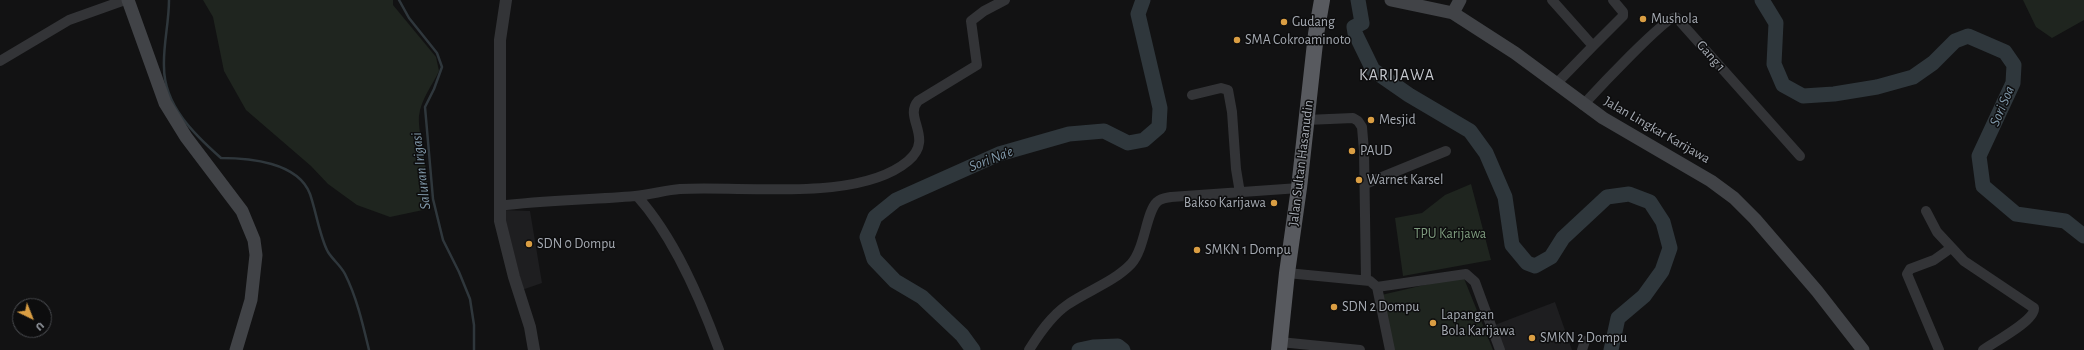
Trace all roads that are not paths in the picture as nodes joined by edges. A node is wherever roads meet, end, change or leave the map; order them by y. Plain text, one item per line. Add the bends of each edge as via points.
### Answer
1 (126, 0) edge
2 (506, 0) edge
3 (1006, 0) edge
4 (1322, 0) edge
5 (1391, 0) edge
6 (1460, 0) edge
7 (1552, 0) edge
8 (1613, 0) edge
9 (1453, 13) junction
10 (1593, 46) junction
11 (0, 61) edge
12 (1556, 84) junction
13 (1192, 95) dead end
14 (1583, 105) junction
15 (1306, 120) junction
16 (1446, 151) dead end
17 (1800, 156) dead end
18 (1365, 184) junction
19 (1299, 188) junction
20 (1240, 193) junction
21 (637, 196) junction
22 (499, 206) junction
23 (1926, 211) dead end
24 (1951, 248) junction
25 (1287, 273) junction
26 (1366, 280) junction
27 (1378, 287) junction
28 (1280, 346) edge
29 (1031, 347) edge
30 (1860, 349) edge
31 (1988, 349) edge
32 (236, 350) edge
33 (534, 350) edge
34 (719, 350) edge
35 (1360, 350) edge
36 (1390, 350) edge
37 (1500, 350) edge
38 (1939, 350) edge

1 - 11 street via 69,20
1 - 32 main road via 165,102 186,137 242,211 254,240 256,255 250,300
2 - 22 street via 500,40
3 - 21 street via 971,20 977,65 915,104 913,110 920,136 916,153 893,172 855,184 819,188 681,189
4 - 15 highway, Jalan Sultan Hasanudin
5 - 9 main road, Jalan Lingkar Karijawa
6 - 9 main road
7 - 10 street
8 - 10 street via 1623,12 1623,16
9 - 12 main road, Jalan Lingkar Karijawa via 1515,53
10 - 12 street
12 - 14 main road, Jalan Lingkar Karijawa
13 - 20 street via 1221,88 1228,90
14 - 17 street, Gang 1 via 1653,34 1670,18 1676,17
14 - 30 main road, Jalan Lingkar Karijawa via 1694,170 1734,198 1817,291
15 - 18 street via 1349,118 1358,121 1362,127
15 - 19 highway, Jalan Sultan Hasanudin
16 - 18 street
18 - 26 street
19 - 20 street
19 - 25 highway, Jalan Sultan Hasanudin
20 - 29 street via 1171,197 1156,202 1134,261 1060,310
21 - 22 street
21 - 34 street via 657,222 692,285
22 - 33 street via 500,221
23 - 24 street via 1937,232
24 - 31 street via 1976,270 2034,308 2034,313 2022,324
24 - 38 street via 1934,260 1910,269 1907,274
25 - 26 street
25 - 28 highway, Jalan Sultan Hasanudin
26 - 27 street
27 - 36 street
27 - 37 street via 1466,274 1475,282
28 - 35 street

